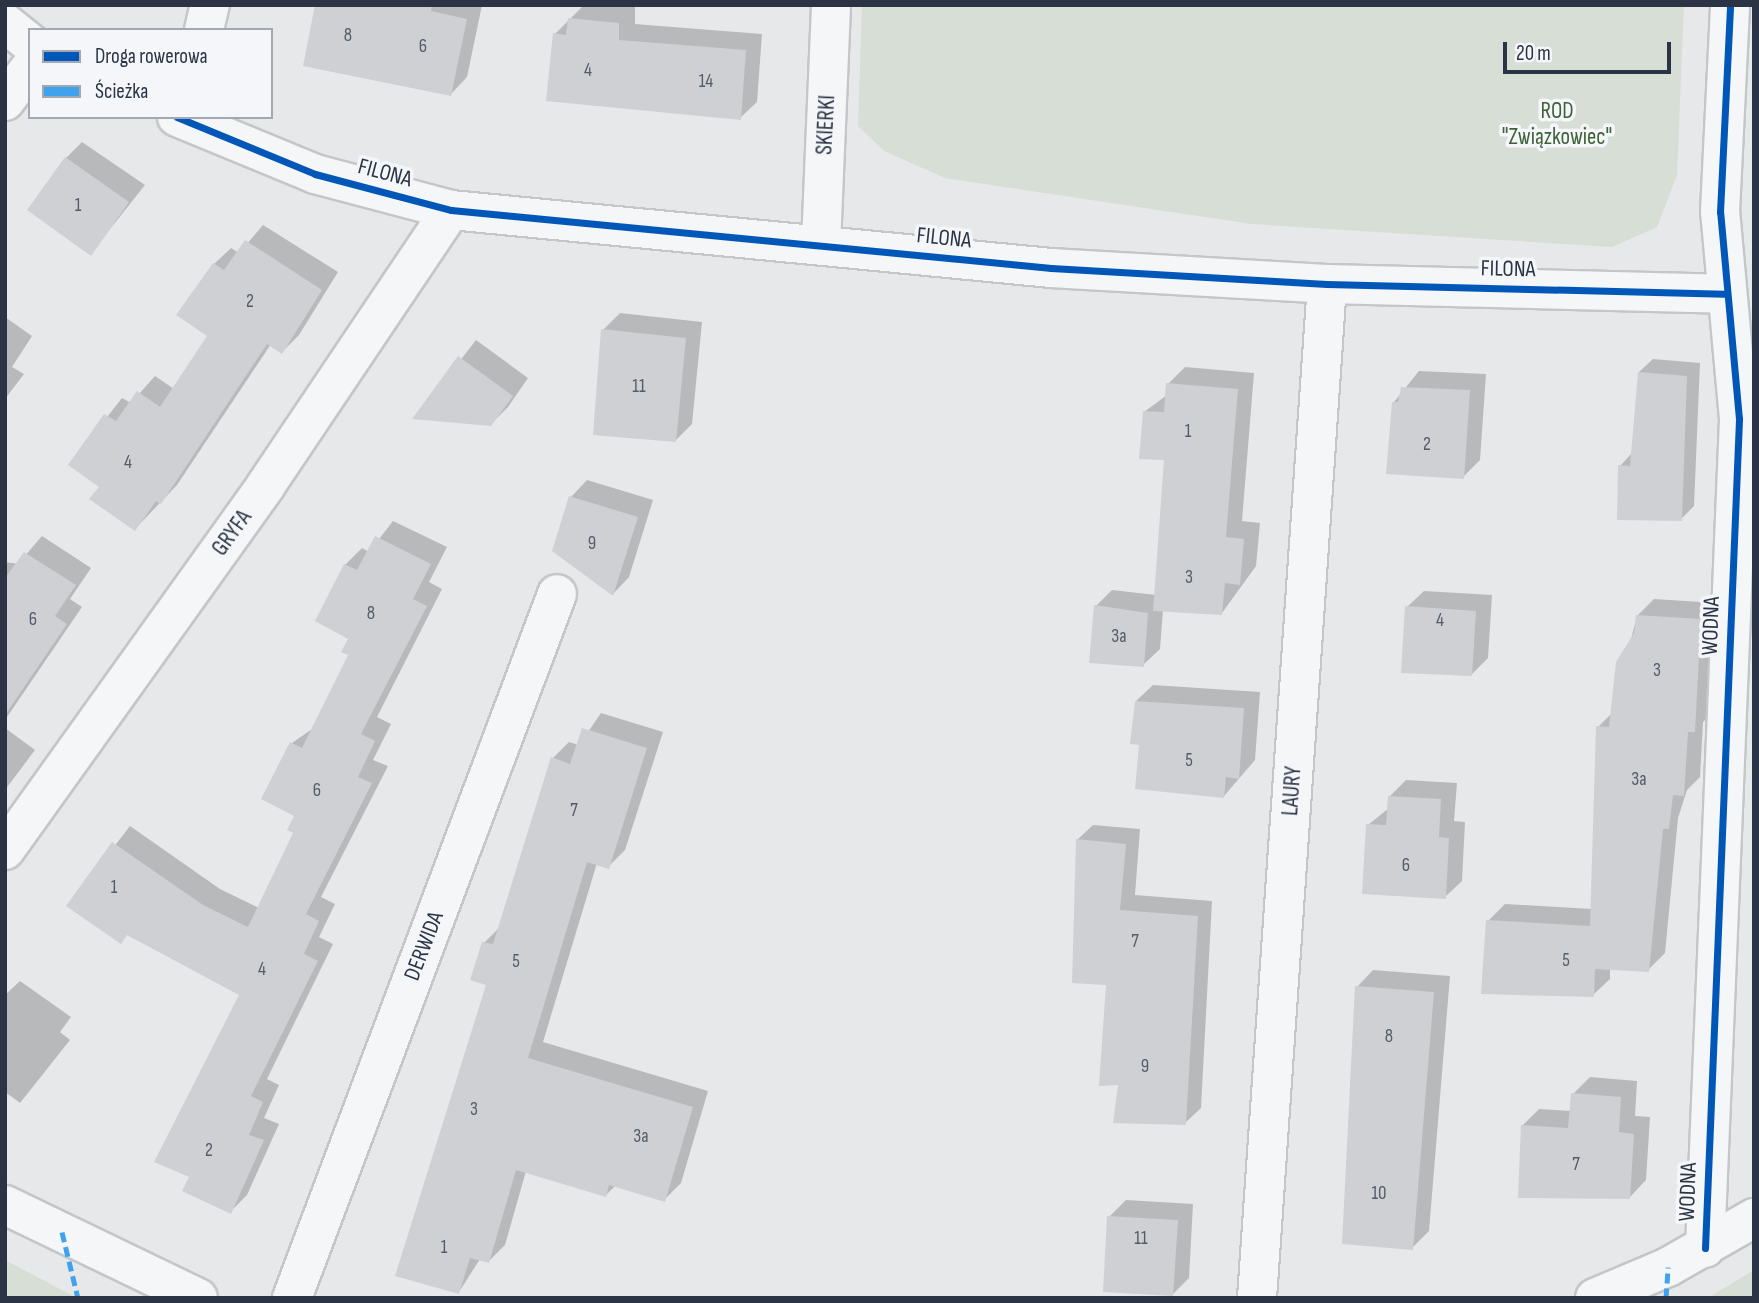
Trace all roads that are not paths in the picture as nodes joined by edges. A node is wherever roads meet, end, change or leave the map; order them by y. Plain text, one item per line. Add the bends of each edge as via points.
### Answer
1 (210, 5) edge
2 (831, 5) edge
3 (1730, 5) edge
4 (5, 23) edge
5 (204, 28) edge
6 (28, 41) edge
7 (28, 71) edge
8 (5, 101) edge
9 (182, 119) edge
10 (451, 210) junction
11 (821, 245) junction
12 (1327, 284) junction
13 (1724, 294) junction
14 (557, 593) dead end
15 (5, 850) edge
16 (5, 1205) edge
17 (1754, 1218) edge
18 (1704, 1248) junction
19 (198, 1298) edge
20 (292, 1298) edge
21 (1258, 1298) edge
22 (1595, 1298) edge

1 - 5 street
2 - 11 street, SKIERKI
3 - 13 street, WODNA via 1721,169
4 - 6 street
7 - 8 street
9 - 10 street, FILONA via 315,174
10 - 11 street, FILONA
10 - 15 street, GRYFA via 266,485
11 - 12 street, FILONA via 1051,268
12 - 13 street, FILONA
12 - 21 street, LAURY
13 - 18 street, WODNA via 1739,419
14 - 20 street, DERWIDA
16 - 19 street
17 - 18 street
18 - 22 street

